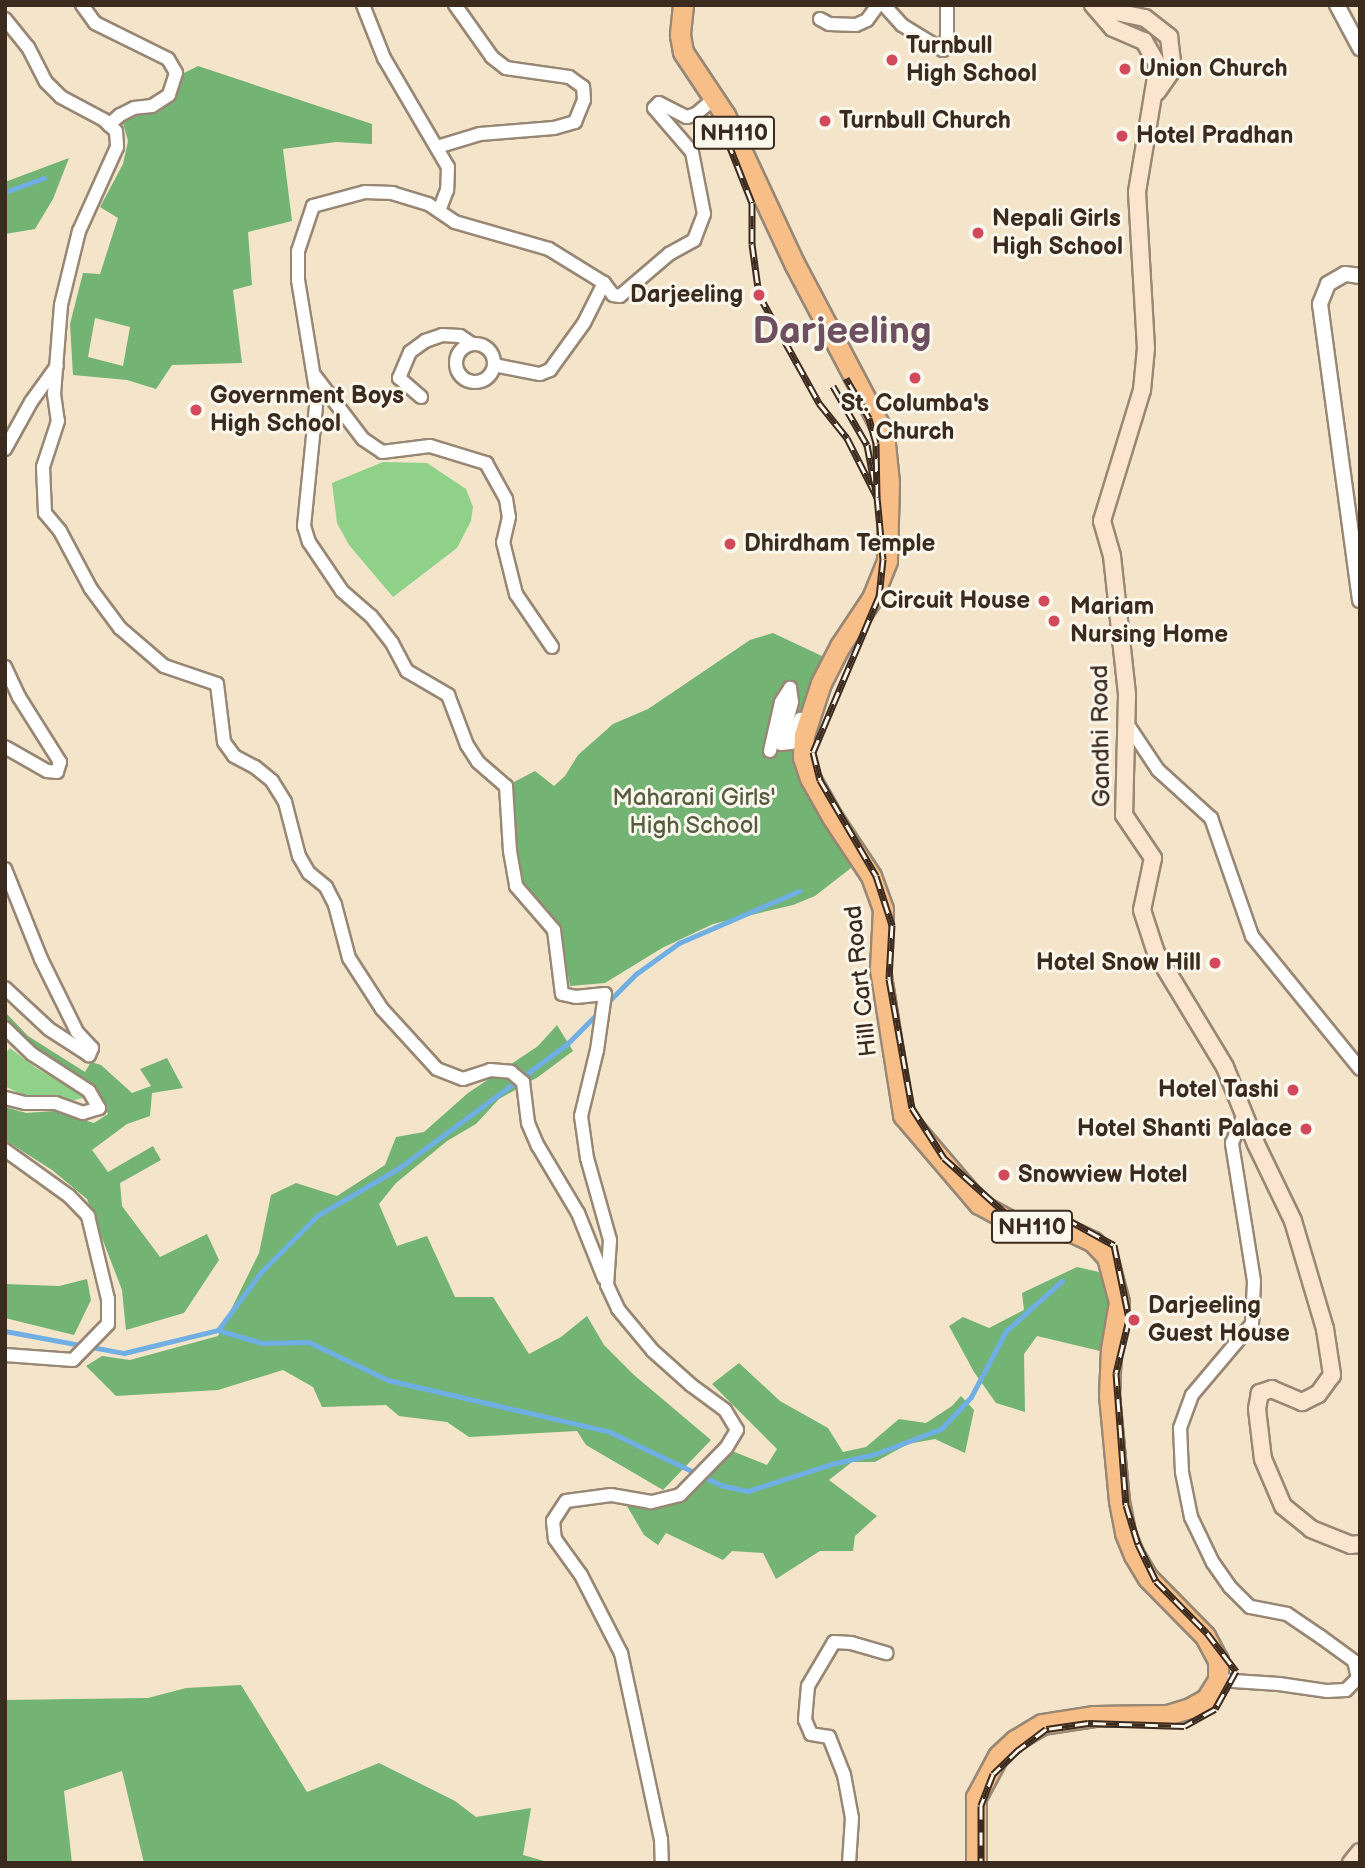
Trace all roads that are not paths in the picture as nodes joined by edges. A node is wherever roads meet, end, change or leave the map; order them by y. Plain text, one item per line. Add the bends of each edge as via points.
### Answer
1 (82, 5) edge
2 (363, 5) edge
3 (455, 5) edge
4 (682, 5) edge
5 (878, 5) edge
6 (884, 5) edge
7 (947, 5) edge
8 (1337, 5) edge
9 (1094, 6) edge
10 (5, 19) edge
11 (820, 19) dead end
12 (1360, 48) edge
13 (1154, 97) junction
14 (715, 98) junction
15 (109, 125) junction
16 (437, 147) junction
17 (434, 208) junction
18 (1360, 276) edge
19 (604, 283) junction
20 (472, 344) junction
21 (494, 365) junction
22 (57, 366) junction
23 (315, 376) junction
24 (421, 397) dead end
25 (5, 450) edge
26 (1360, 600) edge
27 (840, 646) junction
28 (552, 647) dead end
29 (5, 667) edge
30 (1126, 722) junction
31 (5, 747) edge
32 (770, 751) dead end
33 (5, 869) edge
34 (5, 988) edge
35 (5, 1028) edge
36 (1360, 1069) edge
37 (5, 1098) edge
38 (1245, 1113) junction
39 (5, 1150) edge
40 (607, 1285) junction
41 (5, 1355) edge
42 (1360, 1544) edge
43 (887, 1653) dead end
44 (1218, 1680) junction
45 (1360, 1852) edge
46 (662, 1863) edge
47 (849, 1863) edge
48 (976, 1863) edge
49 (1351, 1863) edge

1 - 15 street via 95,23 168,59 176,73 169,95 152,106 127,111
2 - 16 street via 384,58
3 - 16 street via 492,57 506,68 569,77 583,87 584,100 575,122 480,134
4 - 14 highway, NH110 via 683,52
5 - 11 street via 867,20 856,25
6 - 7 street via 902,25 943,50
8 - 12 street
9 - 13 main road, Gandhi Road via 1113,28 1144,41 1158,65
9 - 13 main road via 1145,18 1169,37 1173,69
10 - 15 street via 28,47 46,82 61,97
13 - 30 main road, Gandhi Road via 1137,192 1146,348 1142,390 1102,521 1112,555
14 - 19 street via 687,117 659,103 654,108 691,152 705,214 694,240 669,254 620,296 613,295
14 - 27 highway, Hill Cart Road / NH110 via 794,263 884,434 889,482 887,561 872,598
15 - 22 street via 116,131 117,147 79,231 61,305
16 - 17 street via 448,167 447,190
17 - 19 street via 455,222 491,235 512,236 550,249
17 - 23 street via 393,193 365,192 313,206 299,251 298,280
18 - 26 street via 1345,274 1328,284 1320,304
19 - 21 street via 584,323 550,370 540,374
20 - 21 street via 484,345
20 - 21 street via 461,349 456,360 458,372 466,380 478,382 489,376
20 - 24 street via 460,336 442,335 410,352 399,378
22 - 25 street
22 - 40 street via 54,394 58,421 43,467 45,513 120,628 163,666 217,684 224,743 234,756 272,781 285,802 299,856 309,873 326,887 349,958 382,1009 437,1069 464,1079 491,1070 511,1072 523,1082 528,1123 578,1213
23 - 28 street via 363,439 382,452 430,446 486,463 506,499 509,517 503,542 516,594
23 - 40 street via 317,397 304,526 309,542 342,591 392,643 407,671 449,695 467,745 478,762 506,786 516,887 554,930 562,994 605,994 581,1116 587,1158 610,1240
27 - 32 street via 816,679 791,743 781,744 792,702 790,688 786,691
27 - 44 highway, Hill Cart Road / NH110 via 821,683 804,735 803,757 826,807 871,876 883,909 880,969 904,1115 979,1204 1018,1225 1072,1232 1093,1242 1107,1257 1119,1302 1108,1395 1125,1533 1148,1578 1205,1636 1218,1660
29 - 31 street via 60,762 57,772
30 - 36 street via 1158,771 1211,818 1252,936
30 - 38 main road, Gandhi Road via 1124,815 1153,858 1142,909 1156,953 1225,1067
33 - 34 street via 41,959 77,1032 92,1048 89,1055 49,1029
35 - 37 street via 32,1054 89,1091 99,1108 83,1114 56,1103
38 - 42 main road, Gandhi Road via 1293,1221 1325,1329 1332,1375 1318,1394 1302,1402 1272,1389 1260,1393 1263,1459 1283,1506 1311,1529 1351,1545
38 - 44 street via 1232,1143 1254,1281 1252,1324 1192,1395 1180,1428 1191,1517 1230,1587 1250,1606 1287,1614 1321,1637 1354,1661 1358,1678 1346,1690 1327,1691
39 - 41 street via 69,1196 88,1216 108,1300 107,1324 73,1360
40 - 46 street via 618,1309 653,1351 726,1410 737,1430 681,1495 650,1502 611,1495 566,1501 553,1521 555,1539 581,1574 621,1653 661,1839
43 - 47 street via 834,1642 808,1686 805,1720 811,1734 829,1737 844,1775 852,1818
44 - 48 highway via 1206,1699 1190,1709 1167,1715 1094,1716 1042,1724 1015,1741 998,1756 976,1797
45 - 49 main road

